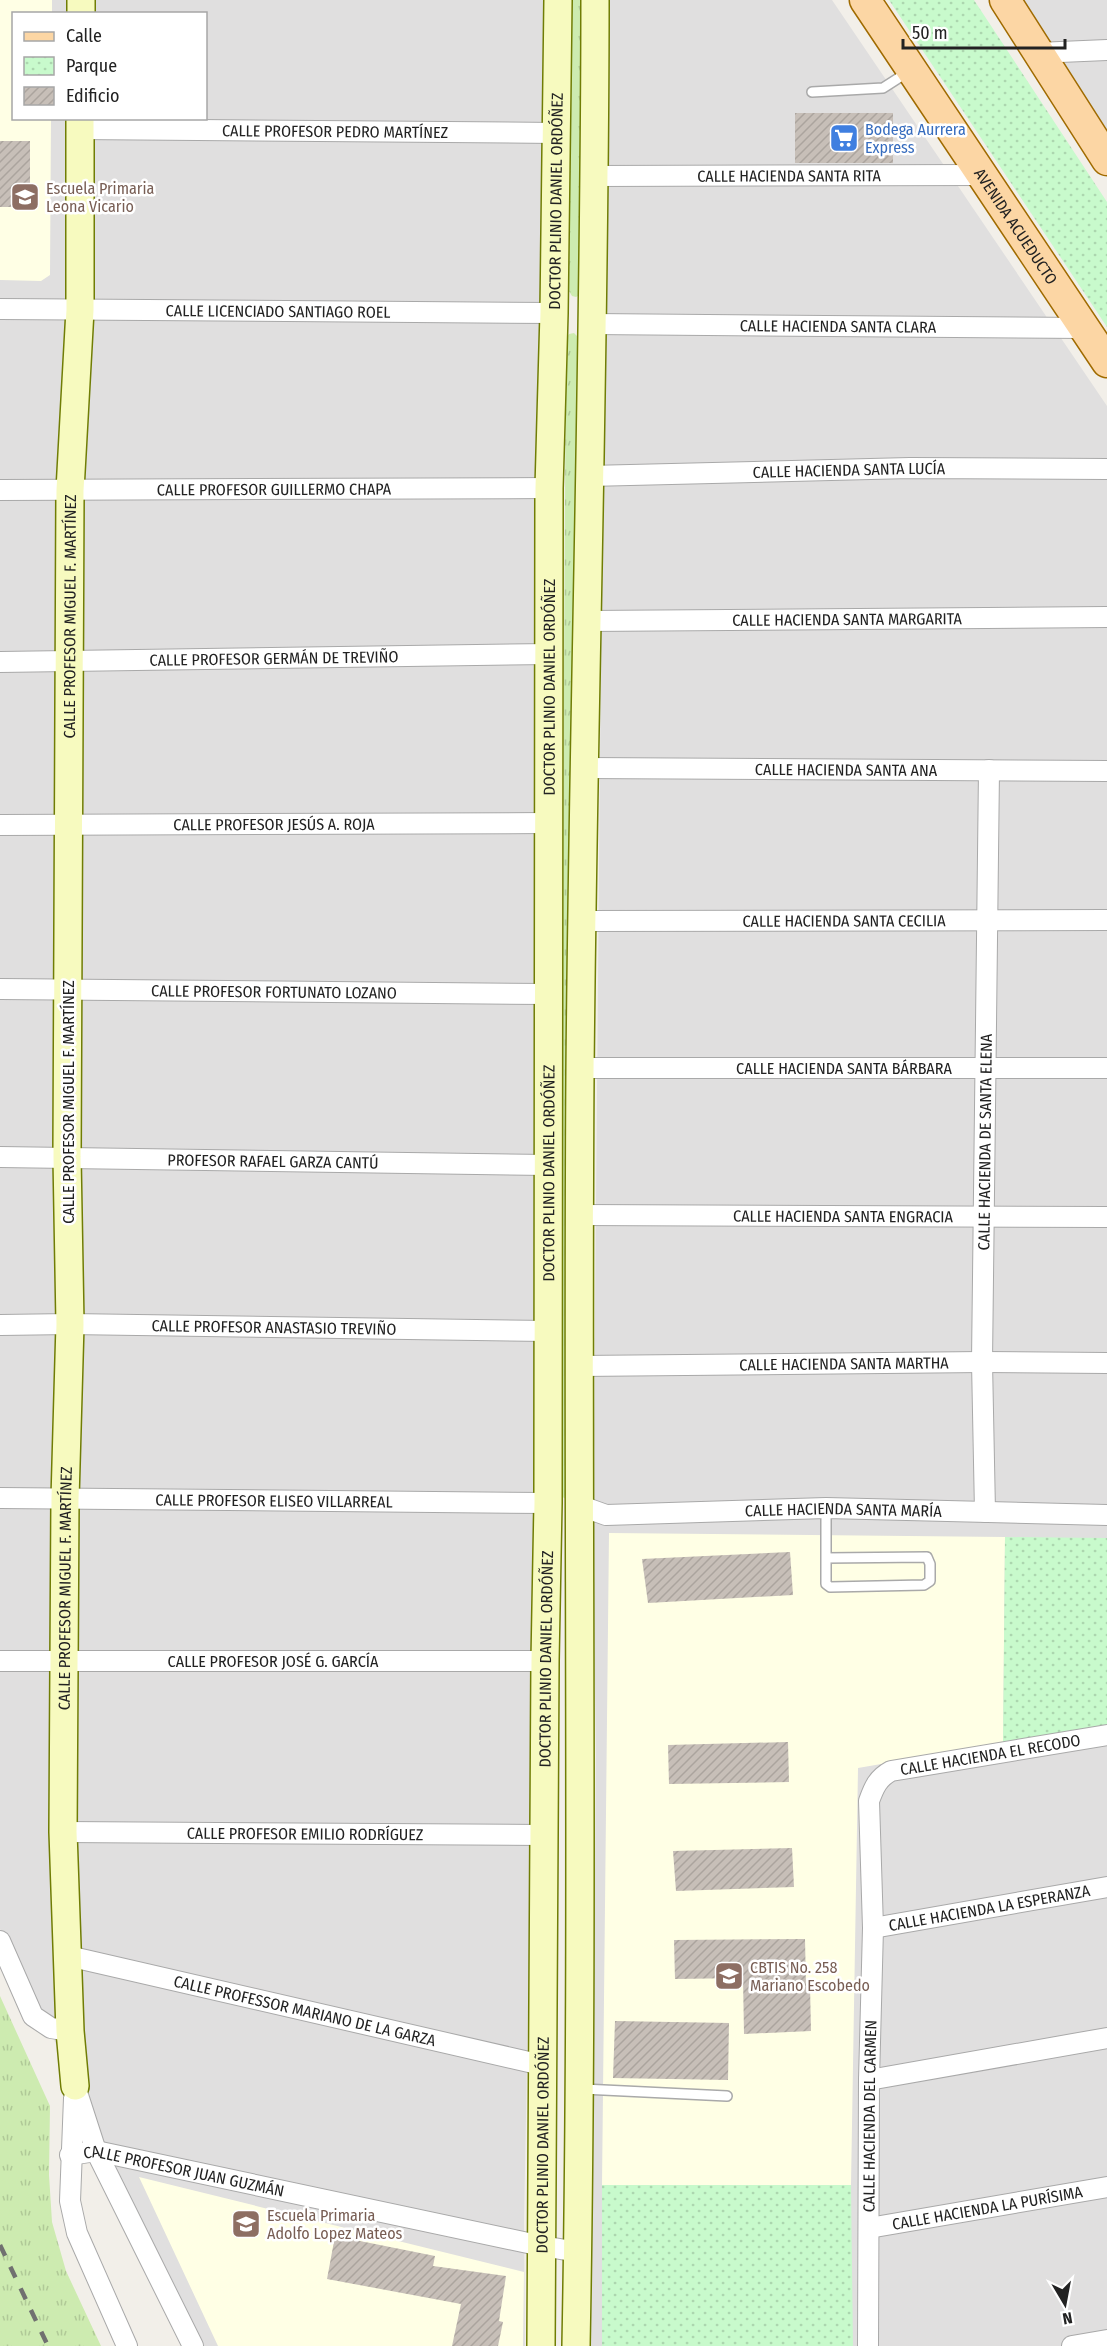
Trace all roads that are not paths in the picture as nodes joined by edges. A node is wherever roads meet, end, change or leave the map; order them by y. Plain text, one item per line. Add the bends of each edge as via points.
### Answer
1 (558, 0) edge
2 (595, 0) edge
3 (865, 0) edge
4 (1005, 0) edge
5 (1107, 50) edge
6 (1037, 53) junction
7 (912, 69) junction
8 (812, 92) dead end
9 (80, 124) edge
10 (556, 133) junction
11 (1107, 160) edge
12 (983, 175) junction
13 (595, 176) junction
14 (0, 309) edge
15 (80, 310) junction
16 (554, 313) junction
17 (592, 324) junction
18 (1085, 328) junction
19 (1107, 362) edge
20 (1107, 469) edge
21 (589, 477) junction
22 (549, 488) junction
23 (0, 490) edge
24 (70, 490) junction
25 (1107, 617) edge
26 (587, 621) junction
27 (550, 654) junction
28 (0, 662) edge
29 (69, 662) junction
30 (585, 768) junction
31 (989, 770) junction
32 (1107, 771) edge
33 (548, 823) junction
34 (0, 825) edge
35 (69, 826) junction
36 (988, 920) junction
37 (1107, 920) edge
38 (582, 921) junction
39 (0, 989) edge
40 (68, 990) junction
41 (549, 994) junction
42 (984, 1066) junction
43 (580, 1068) junction
44 (1107, 1068) edge
45 (0, 1157) edge
46 (67, 1157) junction
47 (547, 1165) junction
48 (579, 1215) junction
49 (985, 1216) junction
50 (1107, 1217) edge
51 (70, 1324) junction
52 (0, 1325) edge
53 (548, 1331) junction
54 (982, 1362) junction
55 (1107, 1364) edge
56 (580, 1366) junction
57 (0, 1498) edge
58 (65, 1499) junction
59 (548, 1503) junction
60 (581, 1506) junction
61 (826, 1508) junction
62 (985, 1512) junction
63 (1107, 1515) edge
64 (826, 1557) junction
65 (64, 1660) junction
66 (0, 1661) edge
67 (544, 1661) junction
68 (1107, 1735) edge
69 (877, 1782) joint
70 (63, 1832) junction
71 (544, 1835) junction
72 (1107, 1887) edge
73 (873, 1928) junction
74 (0, 1941) edge
75 (68, 1956) junction
76 (70, 2031) junction
77 (1107, 2038) edge
78 (542, 2065) junction
79 (869, 2080) junction
80 (75, 2086) junction
81 (579, 2089) junction
82 (728, 2096) dead end
83 (96, 2151) junction
84 (70, 2155) junction
85 (1107, 2187) edge
86 (869, 2228) junction
87 (542, 2246) junction
88 (578, 2252) junction
89 (1107, 2340) edge
90 (127, 2346) edge
91 (193, 2346) edge
92 (542, 2346) edge
93 (576, 2346) edge
94 (868, 2346) edge
95 (1072, 2346) edge

1 - 10 street, DOCTOR PLINIO DANIEL ORDÓÑEZ
2 - 13 street, DOCTOR PLINIO DANIEL ORDÓÑEZ
3 - 7 main road, AVENIDA ACUEDUCTO
4 - 6 main road
5 - 6 street
6 - 11 main road
7 - 8 lane via 884,88
7 - 12 main road, AVENIDA ACUEDUCTO
9 - 10 street, CALLE PROFESOR PEDRO MARTÍNEZ
9 - 15 street, CALLE PROFESOR MIGUEL F. MARTÍNEZ
10 - 16 street, DOCTOR PLINIO DANIEL ORDÓÑEZ
12 - 13 street, CALLE HACIENDA SANTA RITA
12 - 18 main road, AVENIDA ACUEDUCTO
13 - 17 street, DOCTOR PLINIO DANIEL ORDÓÑEZ
14 - 15 street, CALLE LICENCIADO SANTIAGO ROEL
15 - 16 street, CALLE LICENCIADO SANTIAGO ROEL
15 - 24 street, CALLE PROFESOR MIGUEL F. MARTÍNEZ
16 - 17 street
16 - 22 street, DOCTOR PLINIO DANIEL ORDÓÑEZ
17 - 18 street, CALLE HACIENDA SANTA CLARA
17 - 21 street, DOCTOR PLINIO DANIEL ORDÓÑEZ
18 - 19 main road, AVENIDA ACUEDUCTO
20 - 21 street, CALLE HACIENDA SANTA LUCÍA via 910,468
21 - 26 street, DOCTOR PLINIO DANIEL ORDÓÑEZ
22 - 24 street, CALLE PROFESOR GUILLERMO CHAPA
22 - 27 street, DOCTOR PLINIO DANIEL ORDÓÑEZ
23 - 24 street, CALLE PROFESOR GUILLERMO CHAPA
24 - 29 street, CALLE PROFESOR MIGUEL F. MARTÍNEZ
25 - 26 street, CALLE HACIENDA SANTA MARGARITA
26 - 30 street, DOCTOR PLINIO DANIEL ORDÓÑEZ
27 - 29 street, CALLE PROFESOR GERMÁN DE TREVIÑO
27 - 33 street, DOCTOR PLINIO DANIEL ORDÓÑEZ
28 - 29 street, CALLE PROFESOR GERMÁN DE TREVIÑO
29 - 35 street, CALLE PROFESOR MIGUEL F. MARTÍNEZ
30 - 31 street, CALLE HACIENDA SANTA ANA
30 - 38 street, DOCTOR PLINIO DANIEL ORDÓÑEZ
31 - 32 street, CALLE HACIENDA SANTA ANA
31 - 36 street, CALLE HACIENDA DE SANTA ELENA
33 - 35 street, CALLE PROFESOR JESÚS A. ROJA
33 - 41 street, DOCTOR PLINIO DANIEL ORDÓÑEZ
34 - 35 street, CALLE PROFESOR JESÚS A. ROJA
35 - 40 street, CALLE PROFESOR MIGUEL F. MARTÍNEZ
36 - 37 street, CALLE HACIENDA SANTA CECILIA
36 - 38 street, CALLE HACIENDA SANTA CECILIA
36 - 42 street, CALLE HACIENDA DE SANTA ELENA
38 - 43 street, DOCTOR PLINIO DANIEL ORDÓÑEZ
39 - 40 street, CALLE PROFESOR FORTUNATO LOZANO
40 - 41 street, CALLE PROFESOR FORTUNATO LOZANO
40 - 46 street, CALLE PROFESOR MIGUEL F. MARTÍNEZ
41 - 47 street, DOCTOR PLINIO DANIEL ORDÓÑEZ
42 - 43 street, CALLE HACIENDA SANTA BÁRBARA
42 - 44 street, CALLE HACIENDA SANTA BÁRBARA
42 - 49 street, CALLE HACIENDA DE SANTA ELENA
43 - 48 street, DOCTOR PLINIO DANIEL ORDÓÑEZ
45 - 46 street, PROFESOR RAFAEL GARZA CANTÚ
46 - 47 street, PROFESOR RAFAEL GARZA CANTÚ
46 - 51 street, CALLE PROFESOR MIGUEL F. MARTÍNEZ
47 - 53 street, DOCTOR PLINIO DANIEL ORDÓÑEZ
48 - 49 street, CALLE HACIENDA SANTA ENGRACIA
48 - 56 street, DOCTOR PLINIO DANIEL ORDÓÑEZ
49 - 50 street, CALLE HACIENDA SANTA ENGRACIA
49 - 54 street, CALLE HACIENDA DE SANTA ELENA
51 - 52 street, CALLE PROFESOR ANASTASIO TREVIÑO
51 - 53 street, CALLE PROFESOR ANASTASIO TREVIÑO
51 - 58 street, CALLE PROFESOR MIGUEL F. MARTÍNEZ
53 - 59 street, DOCTOR PLINIO DANIEL ORDÓÑEZ
54 - 55 street, CALLE HACIENDA SANTA MARTHA
54 - 56 street, CALLE HACIENDA SANTA MARTHA
54 - 62 street, CALLE HACIENDA DE SANTA ELENA
56 - 60 street, DOCTOR PLINIO DANIEL ORDÓÑEZ
57 - 58 street, CALLE PROFESOR ELISEO VILLARREAL
58 - 59 street, CALLE PROFESOR ELISEO VILLARREAL
58 - 65 street, CALLE PROFESOR MIGUEL F. MARTÍNEZ
59 - 60 street
59 - 67 street, DOCTOR PLINIO DANIEL ORDÓÑEZ
60 - 61 street, CALLE HACIENDA SANTA MARÍA via 606,1515
60 - 81 street, DOCTOR PLINIO DANIEL ORDÓÑEZ
61 - 62 street, CALLE HACIENDA SANTA MARÍA
61 - 64 lane
62 - 63 street, CALLE HACIENDA SANTA MARÍA
64 - 64 lane via 826,1584 830,1587 924,1585 930,1581 927,1557
65 - 66 street, CALLE PROFESOR JOSÉ G. GARCÍA
65 - 67 street, CALLE PROFESOR JOSÉ G. GARCÍA
65 - 70 street, CALLE PROFESOR MIGUEL F. MARTÍNEZ
67 - 71 street, DOCTOR PLINIO DANIEL ORDÓÑEZ
68 - 69 street, CALLE HACIENDA EL RECODO via 891,1771
69 - 73 street, CALLE HACIENDA DEL CARMEN via 869,1801
70 - 71 street, CALLE PROFESOR EMILIO RODRÍGUEZ
70 - 75 street, CALLE PROFESOR MIGUEL F. MARTÍNEZ
71 - 78 street, DOCTOR PLINIO DANIEL ORDÓÑEZ
72 - 73 street, CALLE HACIENDA LA ESPERANZA
73 - 79 street, CALLE HACIENDA DEL CARMEN
74 - 76 street via 33,2016 51,2028
75 - 76 street, CALLE PROFESOR MIGUEL F. MARTÍNEZ
75 - 78 street, CALLE PROFESSOR MARIANO DE LA GARZA
76 - 80 street, CALLE PROFESOR MIGUEL F. MARTÍNEZ
77 - 79 street
78 - 87 street, DOCTOR PLINIO DANIEL ORDÓÑEZ
79 - 86 street, CALLE HACIENDA DEL CARMEN
80 - 83 street
80 - 84 street
81 - 82 lane
81 - 88 street, DOCTOR PLINIO DANIEL ORDÓÑEZ
83 - 84 street, CALLE PROFESOR JUAN GUZMÁN
83 - 87 street, CALLE PROFESOR JUAN GUZMÁN
83 - 91 street
84 - 90 street via 70,2201 76,2233
85 - 86 street, CALLE HACIENDA LA PURÍSIMA
86 - 94 street, CALLE HACIENDA DEL CARMEN
87 - 88 street, CALLE PROFESOR JUAN GUZMÁN
87 - 92 street, DOCTOR PLINIO DANIEL ORDÓÑEZ
88 - 93 street, DOCTOR PLINIO DANIEL ORDÓÑEZ
89 - 95 street

